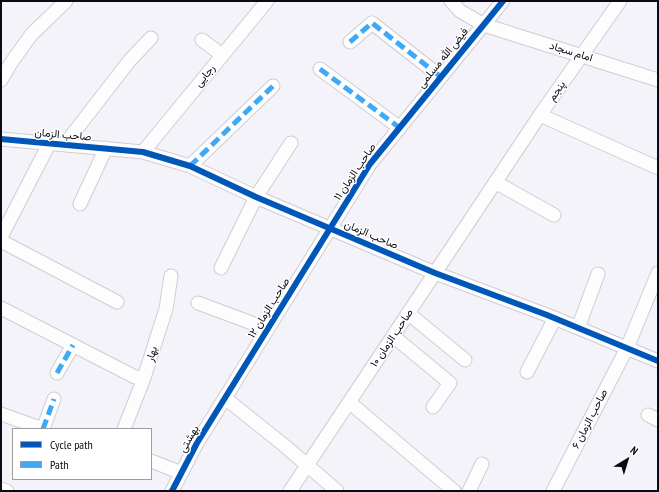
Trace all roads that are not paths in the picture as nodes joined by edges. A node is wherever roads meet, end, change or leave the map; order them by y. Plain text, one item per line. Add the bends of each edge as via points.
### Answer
1 (66, 1) edge
2 (451, 1) edge
3 (503, 1) edge
4 (620, 1) edge
5 (262, 3) edge
6 (484, 25) junction
7 (151, 38) dead end
8 (202, 40) dead end
9 (350, 42) dead end
10 (222, 55) junction
11 (582, 55) junction
12 (320, 69) dead end
13 (441, 76) junction
14 (1, 80) edge
15 (658, 80) edge
16 (274, 86) dead end
17 (540, 115) junction
18 (400, 128) junction
19 (1, 139) edge
20 (49, 144) junction
21 (65, 144) junction
22 (291, 144) dead end
23 (106, 148) junction
24 (144, 152) junction
25 (190, 166) junction
26 (658, 168) edge
27 (495, 182) junction
28 (256, 197) junction
29 (80, 204) dead end
30 (554, 215) dead end
31 (330, 229) junction
32 (1, 237) edge
33 (1, 241) edge
34 (220, 268) dead end
35 (435, 273) junction
36 (598, 274) dead end
37 (658, 274) edge
38 (171, 276) dead end
39 (117, 302) dead end
40 (198, 303) dead end
41 (1, 308) edge
42 (408, 313) junction
43 (555, 318) junction
44 (268, 328) junction
45 (578, 328) junction
46 (393, 336) junction
47 (73, 345) junction
48 (627, 348) junction
49 (465, 360) dead end
50 (658, 361) edge
51 (527, 372) dead end
52 (57, 373) dead end
53 (144, 378) junction
54 (225, 398) junction
55 (54, 399) dead end
56 (349, 402) junction
57 (433, 407) dead end
58 (1, 414) edge
59 (40, 428) edge
60 (43, 428) edge
61 (124, 428) edge
62 (152, 461) edge
63 (482, 464) dead end
64 (307, 465) junction
65 (182, 473) junction
66 (1, 489) edge
67 (7, 491) edge
68 (172, 491) edge
69 (290, 491) edge
70 (337, 491) edge
71 (454, 491) edge
72 (469, 491) edge
73 (553, 491) edge

1 - 14 street via 31,35
2 - 6 street, امام سجاد via 460,11
3 - 6 street, فیض الله مسلمی
4 - 11 street, پنجم
5 - 10 street, رجایی
6 - 11 street, امام سجاد
6 - 13 street, فیض الله مسلمی
7 - 21 street via 130,60
8 - 10 street
9 - 13 street via 372,23
10 - 24 street, رجایی
11 - 15 street, امام سجاد
11 - 17 street, پنجم
12 - 18 street
13 - 18 street, فیض الله مسلمی
16 - 25 street
17 - 26 street
17 - 27 street, پنجم
18 - 31 street, صاحب الزمان ۱۱ via 370,164
19 - 20 street, صاحب الزمان
20 - 21 street, صاحب الزمان
20 - 32 street
21 - 23 street, صاحب الزمان
22 - 28 street
23 - 24 street, صاحب الزمان
23 - 29 street
24 - 25 street, صاحب الزمان
25 - 28 street, صاحب الزمان
27 - 30 street
27 - 35 street, صاحب الزمان ۱۰
28 - 31 street, صاحب الزمان
28 - 34 street
31 - 35 street, صاحب الزمان
31 - 44 street, صاحب الزمان ۱۲
33 - 39 street
35 - 42 street, صاحب الزمان ۱۰
35 - 43 street, صاحب الزمان
36 - 45 street
37 - 48 street, صاحب الزمان ۶
38 - 53 street, بهار via 166,309
40 - 44 street
41 - 47 street
42 - 46 street, صاحب الزمان ۱۰
42 - 49 street
43 - 45 street, صاحب الزمان
43 - 51 street
44 - 54 street, صاحب الزمان ۱۲
45 - 48 street, صاحب الزمان
46 - 56 street, صاحب الزمان ۱۰
46 - 57 street via 450,383
47 - 52 street
47 - 53 street via 135,377
48 - 50 street, صاحب الزمان
48 - 73 street, صاحب الزمان ۶
53 - 61 street, بهار
54 - 64 street
54 - 65 street, بهشتی
55 - 60 street
56 - 64 street
56 - 71 street
58 - 59 street
62 - 65 street
63 - 72 street
64 - 69 street
64 - 70 street
65 - 68 street, بهشتی
66 - 67 street

